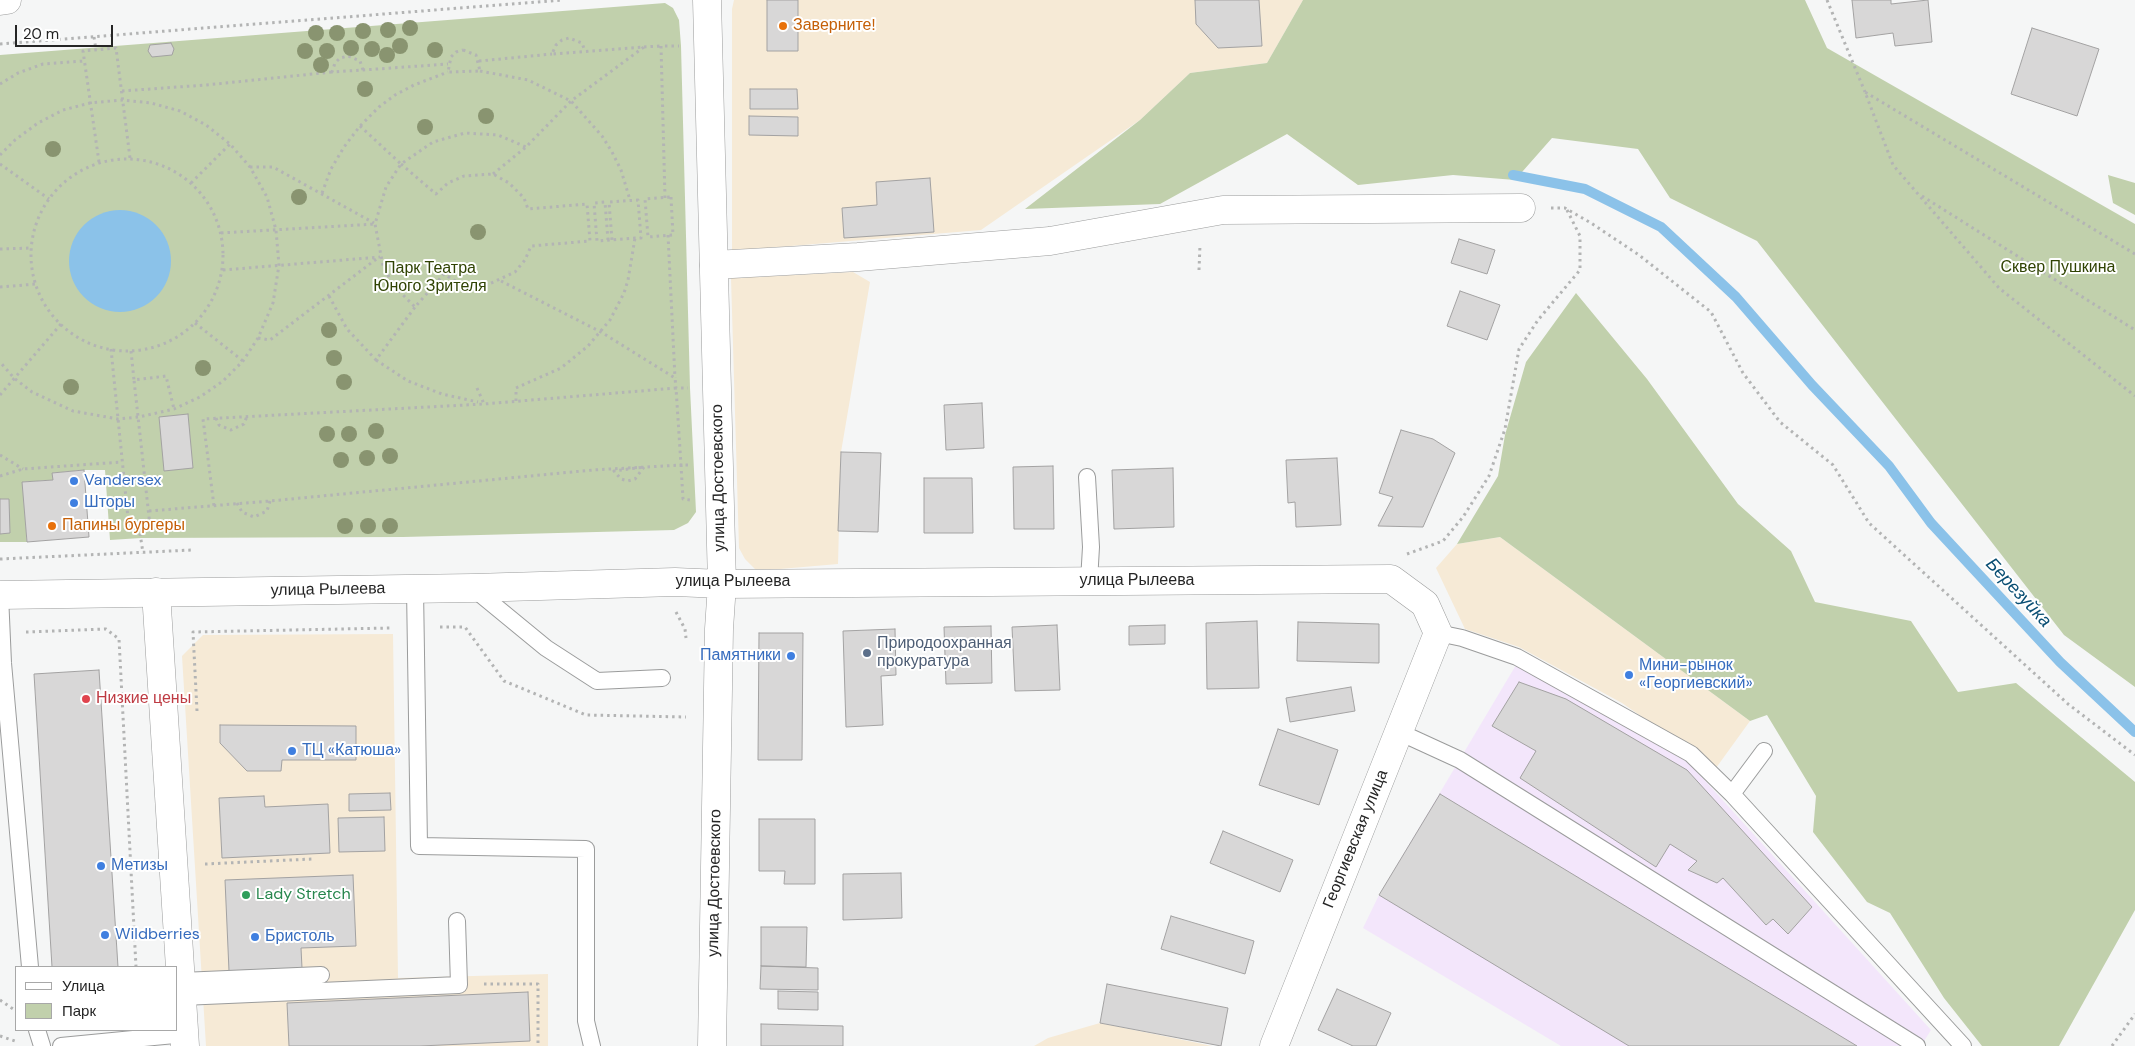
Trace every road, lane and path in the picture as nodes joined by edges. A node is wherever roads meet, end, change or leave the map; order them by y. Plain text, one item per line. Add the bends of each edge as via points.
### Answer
1 (0, 0) edge
2 (7, 0) edge
3 (563, 0) edge
4 (707, 0) edge
5 (1827, 0) edge
6 (94, 37) junction
7 (0, 44) edge
8 (687, 45) dead end
9 (661, 46) junction
10 (644, 47) junction
11 (96, 50) junction
12 (585, 51) junction
13 (552, 54) junction
14 (84, 61) junction
15 (479, 61) junction
16 (448, 64) junction
17 (363, 70) junction
18 (480, 71) junction
19 (332, 72) junction
20 (448, 72) junction
21 (0, 84) edge
22 (122, 91) junction
23 (1865, 92) junction
24 (122, 100) junction
25 (571, 101) junction
26 (90, 102) junction
27 (360, 126) junction
28 (230, 144) junction
29 (526, 147) junction
30 (0, 156) edge
31 (130, 158) junction
32 (99, 162) junction
33 (0, 164) edge
34 (402, 164) junction
35 (250, 167) junction
36 (493, 174) junction
37 (190, 183) junction
38 (322, 194) junction
39 (1919, 194) junction
40 (665, 198) junction
41 (49, 199) junction
42 (645, 199) junction
43 (630, 200) junction
44 (638, 200) junction
45 (607, 202) junction
46 (594, 203) junction
47 (587, 204) junction
48 (1521, 208) joint
49 (1565, 208) junction
50 (639, 218) junction
51 (647, 218) junction
52 (610, 220) junction
53 (596, 221) junction
54 (606, 221) junction
55 (588, 222) junction
56 (375, 224) junction
57 (276, 230) junction
58 (221, 233) junction
59 (668, 235) junction
60 (648, 237) junction
61 (635, 238) junction
62 (641, 238) junction
63 (610, 240) junction
64 (590, 241) junction
65 (597, 241) junction
66 (1201, 241) dead end
67 (32, 248) junction
68 (0, 249) edge
69 (2135, 254) edge
70 (380, 257) junction
71 (714, 264) junction
72 (279, 266) junction
73 (223, 270) junction
74 (1199, 270) dead end
75 (500, 280) junction
76 (36, 284) junction
77 (0, 287) edge
78 (329, 296) junction
79 (415, 307) junction
80 (196, 323) junction
81 (62, 324) junction
82 (2135, 330) edge
83 (601, 332) junction
84 (258, 338) junction
85 (111, 349) junction
86 (132, 351) junction
87 (376, 360) junction
88 (243, 361) junction
89 (0, 362) edge
90 (14, 378) junction
91 (675, 378) junction
92 (134, 380) junction
93 (695, 387) dead end
94 (477, 388) dead end
95 (676, 388) junction
96 (0, 395) edge
97 (2135, 396) edge
98 (516, 401) junction
99 (484, 404) junction
100 (174, 409) junction
101 (247, 416) junction
102 (139, 417) junction
103 (118, 418) junction
104 (216, 418) junction
105 (0, 455) edge
106 (122, 462) junction
107 (644, 467) junction
108 (22, 469) junction
109 (0, 476) edge
110 (1088, 477) dead end
111 (270, 501) junction
112 (237, 503) junction
113 (214, 506) junction
114 (149, 511) junction
115 (139, 527) junction
116 (192, 550) dead end
117 (143, 553) junction
118 (1407, 554) dead end
119 (0, 559) edge
120 (1089, 581) junction
121 (675, 582) junction
122 (722, 584) junction
123 (473, 588) junction
124 (415, 589) junction
125 (156, 592) junction
126 (0, 595) edge
127 (415, 628) junction
128 (193, 632) dead end
129 (0, 633) edge
130 (1438, 633) junction
131 (686, 639) dead end
132 (662, 678) dead end
133 (689, 708) dead end
134 (1399, 732) junction
135 (1764, 751) dead end
136 (2135, 755) edge
137 (1732, 794) junction
138 (312, 859) dead end
139 (204, 864) dead end
140 (457, 921) dead end
141 (30, 966) edge
142 (136, 966) edge
143 (321, 974) dead end
144 (459, 985) junction
145 (181, 989) junction
146 (0, 1000) edge
147 (15, 1010) edge
148 (2135, 1014) edge
149 (37, 1031) edge
150 (185, 1040) edge
151 (42, 1046) edge
152 (61, 1046) edge
153 (538, 1046) edge
154 (592, 1046) edge
155 (712, 1046) edge
156 (1274, 1046) edge
157 (1916, 1046) edge
158 (1963, 1046) edge
159 (2112, 1046) edge

1 - 2 street
3 - 6 path
4 - 71 street, улица Достоевского
5 - 23 path
6 - 7 path
6 - 11 path
8 - 9 path
9 - 10 path
9 - 40 path
10 - 12 path
10 - 25 path
11 - 14 path via 83,51
11 - 22 path via 116,48
12 - 13 path
12 - 13 path via 582,43 569,38 556,45
13 - 15 path
14 - 21 path via 43,64
14 - 26 path
15 - 16 path via 470,51 463,50 450,57
15 - 18 path
16 - 17 path
16 - 20 path
17 - 19 path
17 - 19 path via 360,62 348,56 340,58
18 - 20 path
18 - 25 path via 528,80
19 - 22 path via 206,86
20 - 27 path via 395,95
22 - 24 path
23 - 39 path via 1893,165
23 - 69 path
24 - 26 path
24 - 28 path via 151,103 180,112
24 - 31 path
25 - 29 path
25 - 43 path via 612,152
26 - 30 path via 63,110 38,123
26 - 32 path
27 - 34 path
27 - 38 path via 332,169
28 - 35 path
28 - 37 path
29 - 34 path via 498,135 465,133 433,142
29 - 36 path
31 - 32 path
31 - 37 path via 166,166
32 - 41 path via 63,183
33 - 41 path
34 - 36 path via 436,194 448,182 464,176
34 - 56 path via 386,187
35 - 38 path via 273,167
35 - 57 path via 267,197
36 - 47 path via 509,183 524,198 528,209
37 - 58 path via 207,200
38 - 56 path
39 - 82 path
39 - 97 path via 1999,288
40 - 42 path
40 - 59 path via 670,197 672,211 673,235
41 - 67 path via 40,214
42 - 44 path
42 - 51 path
43 - 44 path
43 - 45 path
44 - 50 path
45 - 46 path
45 - 52 path
45 - 54 path
46 - 47 path
46 - 53 path
47 - 55 path
48 - 49 path
48 - 71 street via 1223,210 1050,241 858,257
49 - 118 path via 1580,236 1580,270 1538,320 1519,349 1505,430 1489,476 1464,517 1443,541
49 - 136 path via 1639,255 1711,312 1743,373 1780,422 1833,466 1869,523 2068,704
50 - 51 path
50 - 62 path
51 - 60 path
52 - 54 path
52 - 63 path
53 - 55 path
53 - 65 path
54 - 63 path
55 - 64 path
56 - 57 path
56 - 70 path
57 - 58 path
57 - 72 path
58 - 73 path
59 - 60 path
59 - 91 path
60 - 62 path
61 - 62 path
61 - 63 path
61 - 83 path via 633,261 624,293
63 - 65 path
64 - 65 path
64 - 75 path via 531,246 525,260
66 - 74 path
67 - 68 path
67 - 76 path
70 - 72 path
70 - 78 path
70 - 79 path via 394,286
71 - 122 street, улица Достоевского
72 - 73 path
72 - 84 path via 273,303
73 - 80 path via 213,299
75 - 79 path via 487,285 472,285 456,282 444,274
75 - 83 path
76 - 77 path
76 - 81 path via 46,306
78 - 84 path via 270,340
78 - 87 path via 347,329
79 - 87 path
80 - 86 path via 166,343
80 - 88 path
81 - 85 path via 84,340
81 - 90 path
83 - 91 path
83 - 98 path via 561,368 516,388
84 - 88 path
85 - 86 path
85 - 103 path
86 - 92 path
87 - 99 path via 408,381 442,394
88 - 100 path via 208,392
89 - 90 path
90 - 96 path
90 - 103 path via 32,392 73,412
91 - 95 path
92 - 100 path via 166,376
92 - 102 path
93 - 95 path
94 - 99 path
95 - 98 path
95 - 107 path via 681,465
98 - 99 path
99 - 101 path
100 - 102 path
101 - 104 path
101 - 104 path via 244,424 231,430 219,424
102 - 103 path
102 - 114 path
103 - 106 path
104 - 113 path via 203,419
105 - 108 path
106 - 108 path
106 - 115 path via 129,528
107 - 107 path via 621,470 614,471 628,481 635,479
107 - 111 path
108 - 109 path
110 - 120 lane
111 - 112 path
111 - 112 path via 267,510 254,517 242,512
112 - 113 path
113 - 114 path
114 - 115 path via 150,526
115 - 117 path
116 - 117 path
117 - 119 path
120 - 122 street, улица Рылеева
120 - 130 street, улица Рылеева via 1391,579 1425,604
121 - 122 street, улица Рылеева
121 - 123 street, улица Рылеева
121 - 131 path via 675,611 686,629
122 - 155 street, улица Достоевского
123 - 124 street, улица Рылеева
123 - 132 lane via 546,648 597,680
124 - 125 street, улица Рылеева
124 - 127 lane
125 - 126 street, улица Рылеева
125 - 145 street
126 - 129 lane
127 - 128 path
127 - 133 path via 465,627 504,681 586,715 690,718
127 - 154 lane via 419,846 586,849 586,1020
129 - 141 lane
129 - 142 path via 106,629 119,640
130 - 134 street, Георгиевская улица
130 - 137 lane via 1462,638 1525,662 1690,754
134 - 156 street, Георгиевская улица
134 - 157 lane via 1460,760
135 - 137 lane
137 - 158 lane
138 - 139 path
140 - 144 lane
143 - 145 lane
144 - 145 lane
144 - 153 path via 538,984
145 - 150 street
146 - 147 path
148 - 159 path
149 - 151 lane
150 - 152 lane

